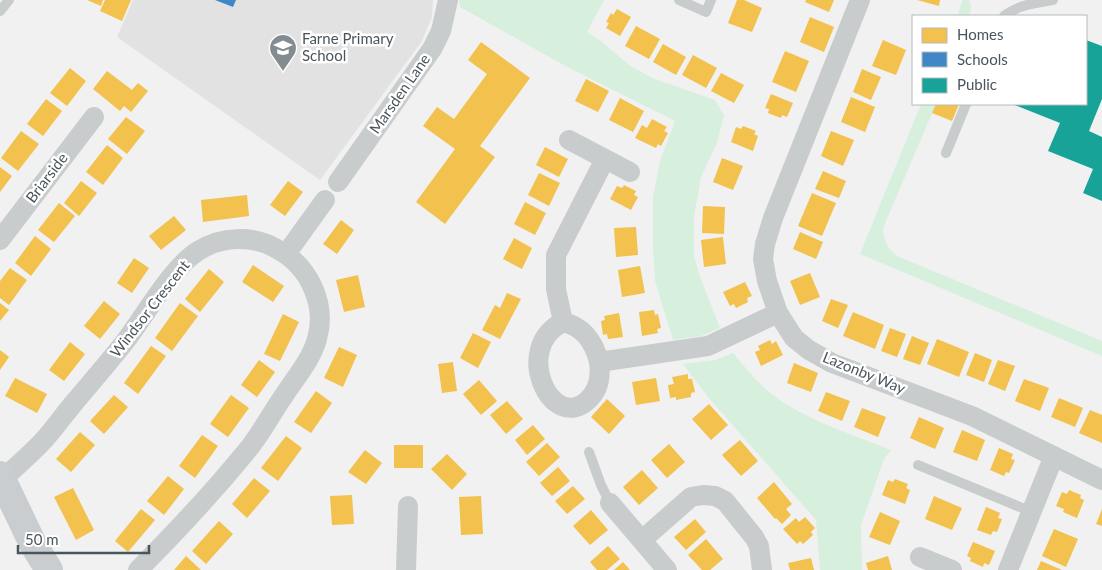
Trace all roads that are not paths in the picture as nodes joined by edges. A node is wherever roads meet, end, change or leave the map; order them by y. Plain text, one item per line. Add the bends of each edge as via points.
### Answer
1 (9, 0) edge
2 (448, 0) edge
3 (679, 0) edge
4 (711, 0) edge
5 (860, 0) edge
6 (1053, 0) edge
7 (0, 11) edge
8 (1005, 15) edge
9 (966, 105) edge
10 (94, 117) dead end
11 (569, 140) dead end
12 (946, 153) dead end
13 (605, 159) junction
14 (630, 172) dead end
15 (338, 182) dead end
16 (325, 200) dead end
17 (0, 240) edge
18 (286, 254) junction
19 (778, 313) junction
20 (563, 322) junction
21 (600, 362) junction
22 (589, 452) dead end
23 (1054, 456) junction
24 (918, 465) dead end
25 (1102, 480) edge
26 (0, 492) edge
27 (610, 503) joint
28 (408, 506) dead end
29 (1032, 512) junction
30 (642, 540) junction
31 (920, 557) dead end
32 (32, 570) edge
33 (49, 570) edge
34 (138, 570) edge
35 (406, 570) edge
36 (667, 570) edge
37 (762, 570) edge
38 (952, 570) edge
39 (1008, 570) edge

1 - 7 lane
2 - 15 street, Marsden Lane via 441,31 432,49
3 - 4 lane via 706,12
5 - 19 street, Lazonby Way via 765,244 763,259 767,281
6 - 8 lane via 1028,4
9 - 12 lane
10 - 17 street, Briarside
11 - 13 street
13 - 14 street
13 - 20 street via 556,255 556,289
16 - 18 street
18 - 26 street, Windsor Crescent via 258,241 239,239 198,250 179,267 124,342
18 - 34 street, Windsor Crescent via 302,268 316,296 319,327 309,358 251,446
19 - 21 street via 708,346
19 - 23 street, Lazonby Way via 794,338 832,363 972,416
20 - 21 street via 582,331 595,348
20 - 21 street via 546,336 538,359 541,384 547,394 563,406 582,406 598,387
22 - 27 lane
23 - 25 street, Lazonby Way
23 - 29 street
24 - 29 lane
26 - 32 main road
26 - 33 main road
27 - 30 street
28 - 35 street
29 - 39 street
30 - 36 street
30 - 37 street via 691,497 715,496 725,501 754,537 759,546
31 - 38 street

